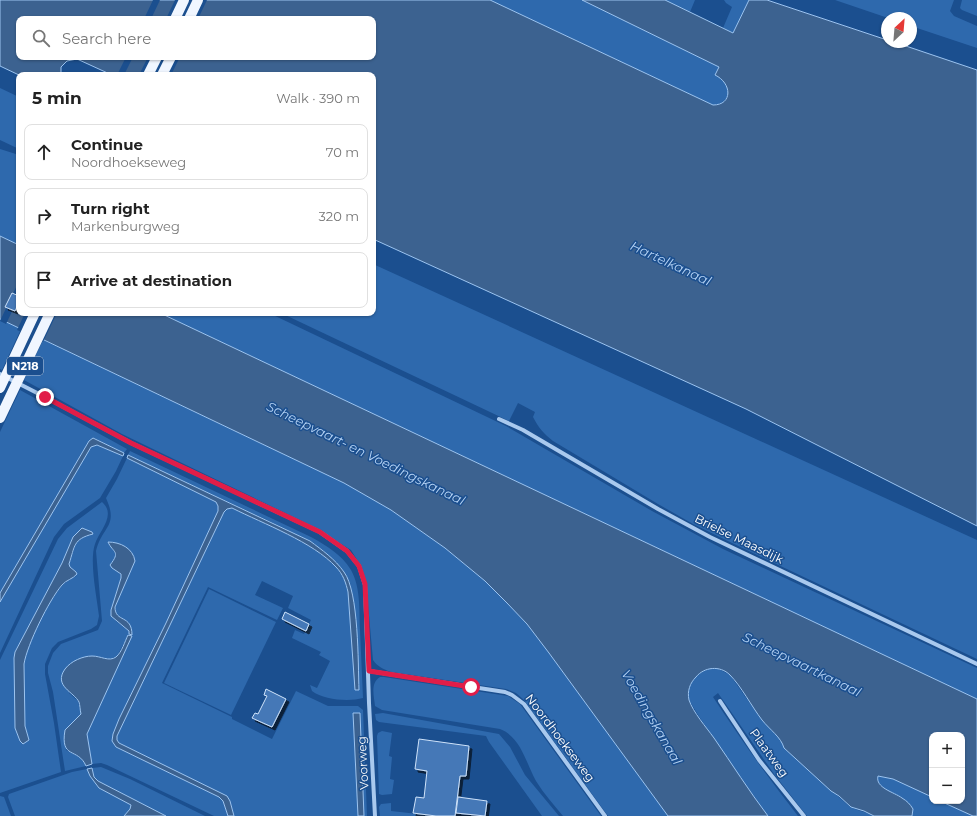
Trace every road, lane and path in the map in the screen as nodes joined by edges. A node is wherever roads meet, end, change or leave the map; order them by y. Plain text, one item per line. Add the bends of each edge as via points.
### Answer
1 (184, 0) edge
2 (198, 0) edge
3 (176, 16) edge
4 (190, 16) edge
5 (156, 60) edge
6 (170, 60) edge
7 (150, 72) edge
8 (164, 72) edge
9 (34, 316) edge
10 (49, 316) edge
11 (0, 374) edge
12 (0, 388) edge
13 (0, 418) edge
14 (499, 420) dead end
15 (977, 664) edge
16 (369, 671) junction
17 (720, 701) dead end
18 (375, 816) edge
19 (605, 816) edge
20 (804, 816) edge

1 - 3 main road
2 - 4 main road
5 - 7 main road
6 - 8 main road
9 - 12 main road, N218, bridge
10 - 13 main road, N218, bridge
11 - 16 street, Voorweg via 131,443 320,532 347,551 359,566 365,584
14 - 15 street, Brielse Maasdijk via 523,430 710,537
16 - 18 street, Voorweg
16 - 19 street, Noordhoekseweg via 512,695 524,704
17 - 20 street, Plaatweg via 760,760

